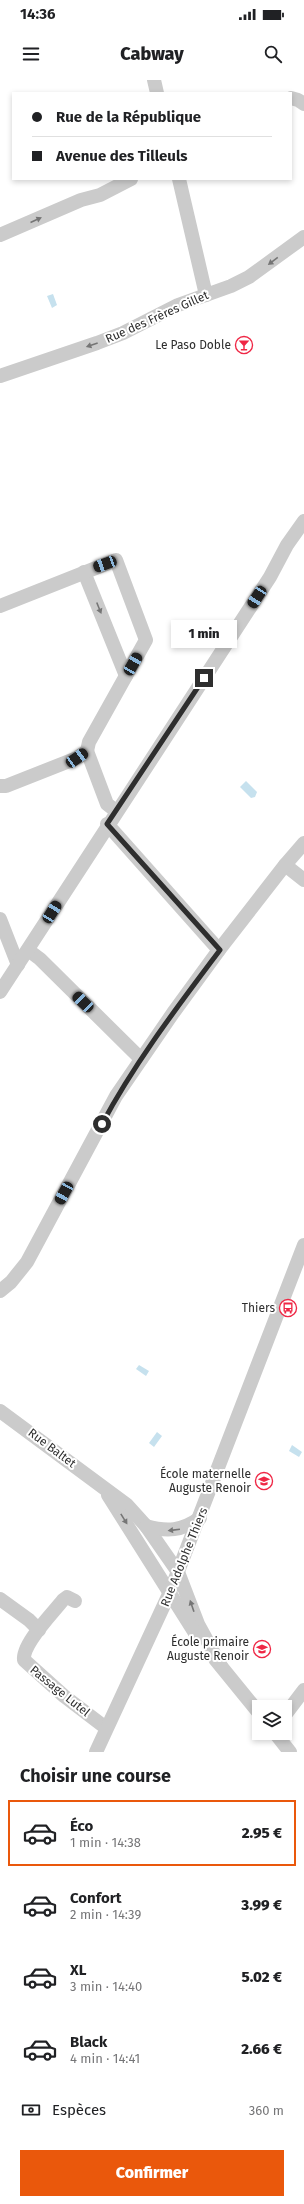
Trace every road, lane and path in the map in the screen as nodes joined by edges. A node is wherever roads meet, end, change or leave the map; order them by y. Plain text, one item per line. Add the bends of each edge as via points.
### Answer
1 (154, 80) edge
2 (304, 90) edge
3 (157, 92) edge
4 (304, 95) edge
5 (292, 96) edge
6 (292, 97) edge
7 (304, 101) edge
8 (304, 104) edge
9 (129, 180) edge
10 (178, 180) edge
11 (0, 235) edge
12 (304, 237) edge
13 (206, 295) junction
14 (0, 376) edge
15 (304, 521) edge
16 (84, 572) junction
17 (0, 606) edge
18 (126, 676) junction
19 (87, 751) junction
20 (0, 786) edge
21 (116, 811) junction
22 (107, 824) junction
23 (304, 844) edge
24 (285, 865) junction
25 (304, 880) edge
26 (0, 919) edge
27 (28, 950) junction
28 (220, 950) junction
29 (18, 965) junction
30 (0, 992) edge
31 (141, 1059) junction
32 (302, 1254) edge
33 (0, 1291) edge
34 (0, 1410) edge
35 (103, 1486) junction
36 (200, 1518) junction
37 (146, 1526) junction
38 (178, 1572) junction
39 (170, 1592) junction
40 (0, 1599) edge
41 (75, 1601) dead end
42 (39, 1630) junction
43 (221, 1666) junction
44 (304, 1690) edge
45 (252, 1704) edge
46 (292, 1706) edge
47 (106, 1728) junction
48 (281, 1740) edge
49 (96, 1752) edge
50 (290, 1752) edge

1 - 3 street
2 - 5 street
4 - 7 street
6 - 8 street
11 -> 9 street via 81,200 100,195
10 - 13 street
12 -> 13 street, Rue des Frères Gillet via 250,278
13 -> 14 street, Rue des Frères Gillet via 178,305 123,333
15 - 21 street via 220,655
16 - 17 street
16 -> 18 street
16 - 18 street via 116,560 146,640
18 - 19 street via 89,742
19 - 20 street via 77,758 6,786
19 - 21 street via 107,804
21 - 22 street
22 - 27 street
22 - 28 street
23 - 24 street
24 - 25 street
24 - 28 street
26 - 29 street
27 - 29 street
27 - 31 street
28 - 31 street
29 - 30 street
31 - 33 street via 116,1096 27,1262
32 - 36 street, Rue Adolphe Thiers
34 - 35 street, Rue Baltet
35 - 37 street, Rue Baltet via 127,1505
35 -> 39 street, Rue Baltet
36 -> 37 street via 174,1531
36 - 38 street, Rue Adolphe Thiers
37 - 38 street, Rue Baltet
38 - 39 street, Rue Adolphe Thiers
43 -> 38 street, Rue Baltet via 198,1624
39 - 43 street, Rue Baltet via 197,1636
39 - 47 street, Rue Adolphe Thiers
40 - 42 street
41 - 42 street, Passage Lutel via 67,1597 63,1600
42 - 47 street, Passage Lutel via 23,1653 24,1660 64,1696
43 - 45 street
44 - 46 street
47 - 49 street, Rue Adolphe Thiers
48 - 50 street

